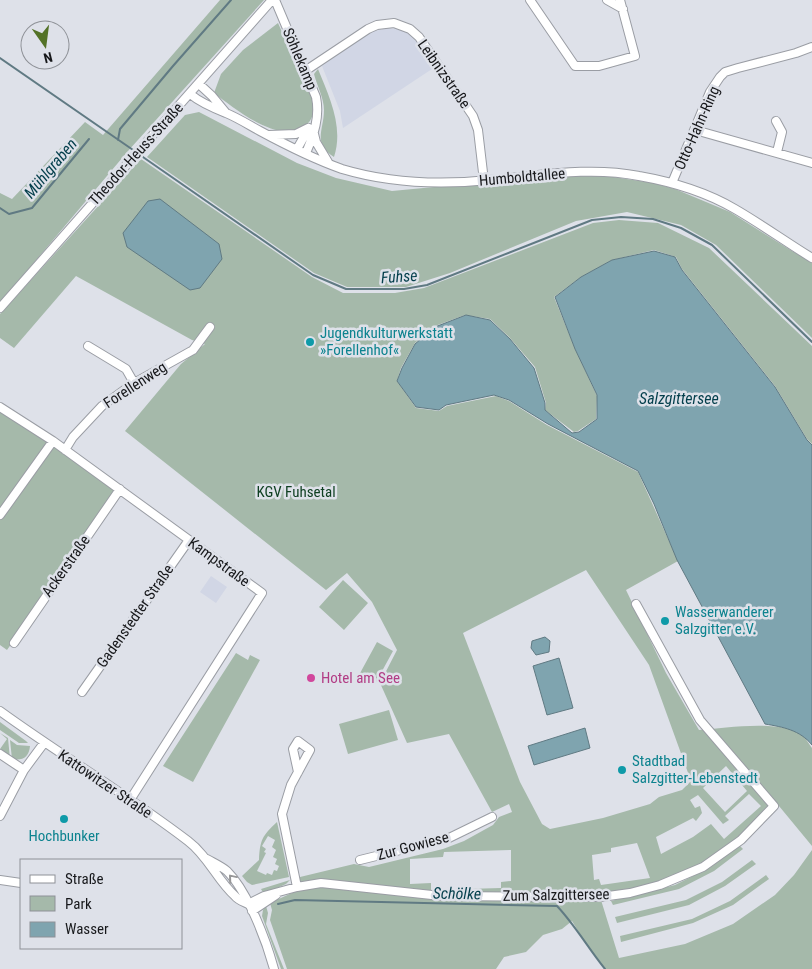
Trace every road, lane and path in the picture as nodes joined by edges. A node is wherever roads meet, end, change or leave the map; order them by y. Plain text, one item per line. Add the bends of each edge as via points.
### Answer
1 (530, 0) edge
2 (607, 0) edge
3 (620, 0) edge
4 (273, 1) edge
5 (623, 9) junction
6 (811, 50) edge
7 (305, 71) junction
8 (199, 84) junction
9 (190, 94) junction
10 (226, 113) junction
11 (317, 119) junction
12 (776, 121) dead end
13 (308, 128) junction
14 (695, 130) junction
15 (314, 134) junction
16 (269, 135) junction
17 (297, 149) junction
18 (777, 152) junction
19 (306, 153) junction
20 (328, 162) junction
21 (812, 163) edge
22 (484, 181) junction
23 (672, 183) junction
24 (812, 258) edge
25 (0, 308) edge
26 (210, 327) dead end
27 (88, 346) dead end
28 (134, 383) junction
29 (0, 407) edge
30 (53, 441) junction
31 (66, 450) junction
32 (120, 489) junction
33 (0, 515) edge
34 (189, 540) junction
35 (636, 604) dead end
36 (14, 643) dead end
37 (82, 692) dead end
38 (0, 711) edge
39 (44, 743) junction
40 (0, 754) edge
41 (24, 770) junction
42 (298, 772) dead end
43 (130, 800) junction
44 (0, 816) edge
45 (492, 817) dead end
46 (360, 860) dead end
47 (0, 880) edge
48 (20, 883) edge
49 (297, 886) junction
50 (250, 908) junction
51 (274, 969) edge

1 - 5 street via 574,66 599,66 635,56
2 - 5 street
3 - 5 street
4 - 7 street, Söhlekamp
4 - 8 street, Theodor-Heuss-Straße
6 - 14 street, Otto-Hahn-Ring via 726,72 713,85
7 - 11 street, Söhlekamp via 319,108
7 - 22 street, Leibnizstraße via 377,25 394,23 410,29 432,54 473,116 478,130
8 - 9 street, Theodor-Heuss-Straße
8 - 10 street, Humboldtallee
9 - 10 street, Humboldtallee
9 - 25 street, Theodor-Heuss-Straße
10 - 16 street, Humboldtallee
11 - 13 street
11 - 15 street, Söhlekamp
12 - 18 street via 782,132
13 - 16 street via 296,134
13 - 17 street
14 - 18 street
14 - 23 street, Otto-Hahn-Ring
15 - 19 street, Söhlekamp
15 - 20 street
16 - 17 street, Humboldtallee
17 - 19 street, Humboldtallee
18 - 21 street
19 - 20 street, Humboldtallee
20 - 22 street, Humboldtallee via 396,180 437,183
22 - 23 street, Humboldtallee via 563,172 603,172
23 - 24 street, Humboldtallee via 734,208
26 - 28 street, Forellenweg via 193,350
27 - 28 street via 126,369
28 - 31 street, Forellenweg via 102,406 73,437
29 - 30 street, Kampstraße
30 - 31 street, Kampstraße
30 - 33 street
31 - 32 street, Kampstraße
32 - 34 street, Kampstraße
32 - 36 street, Ackerstraße
34 - 37 street, Gadenstedter Straße
34 - 43 street, Kampstraße via 262,593
35 - 49 street, Zum Salzgittersee via 700,720 774,806 741,840 703,867 660,885 601,897 442,896 338,883
38 - 39 street, Kattowitzer Straße
39 - 41 street
39 - 43 street, Kattowitzer Straße
40 - 41 street
41 - 44 street
42 - 49 street via 282,814
43 - 50 street, Kattowitzer Straße via 228,872 242,889
45 - 46 street, Zur Gowiese via 449,838
47 - 48 street
49 - 50 street, Zum Salzgittersee via 264,896
50 - 51 street, Kattowitzer Straße

